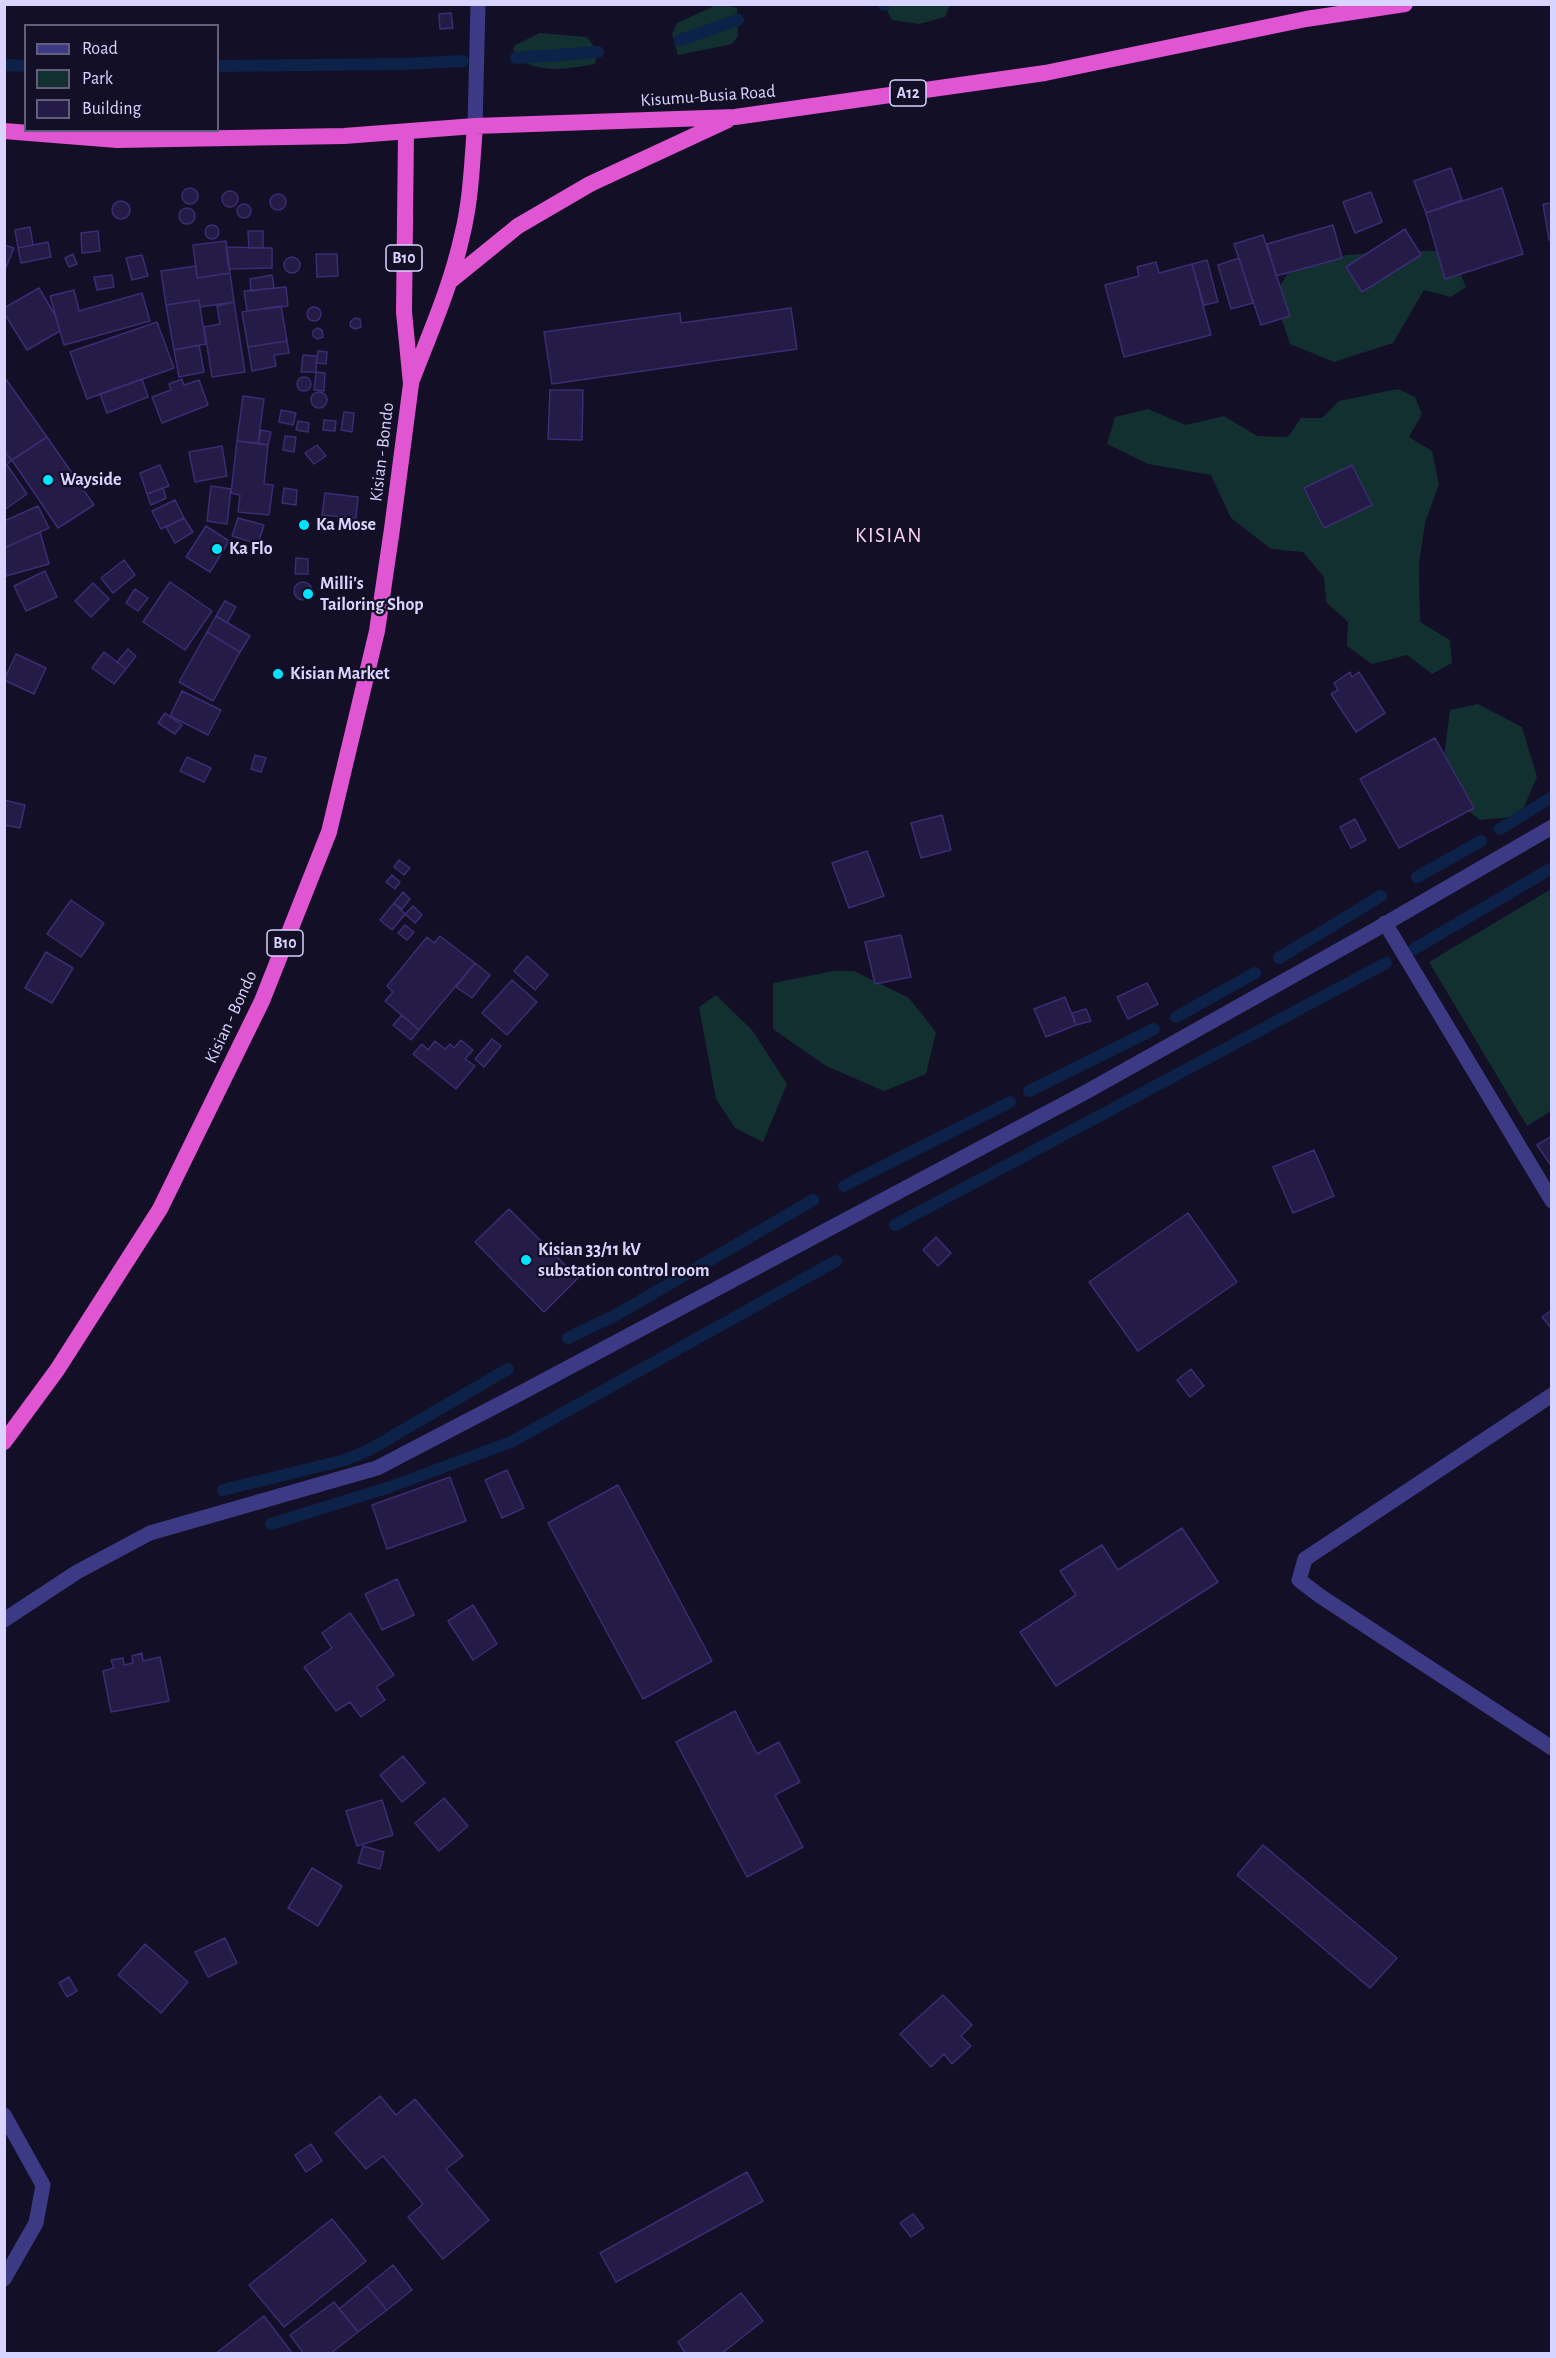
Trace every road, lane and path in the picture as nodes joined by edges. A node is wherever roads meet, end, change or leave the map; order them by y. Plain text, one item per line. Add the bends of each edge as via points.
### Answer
1 (478, 4) edge
2 (1405, 4) edge
3 (735, 117) junction
4 (475, 126) junction
5 (4, 131) edge
6 (406, 132) junction
7 (449, 282) junction
8 (411, 384) junction
9 (1551, 827) edge
10 (1385, 924) junction
11 (1551, 1201) edge
12 (1551, 1395) edge
13 (4, 1442) edge
14 (4, 1620) edge
15 (1551, 1748) edge
16 (4, 2115) edge
17 (4, 2279) edge

1 - 4 street
2 - 3 highway, Kisumu-Busia Road / A12 via 1306,19 1045,73
3 - 4 highway, Kisumu-Busia Road / A12
3 - 7 highway via 590,184 518,226
4 - 6 highway, Kisumu-Busia Road / A12
4 - 7 highway, Kisian - Bondo / B10 via 468,206
5 - 6 highway, Kisumu-Busia Road / A12 via 117,140
6 - 8 highway, Kisian - Bondo / B10 via 404,312
7 - 8 highway, Kisian - Bondo / B10
8 - 13 highway, Kisian - Bondo / B10 via 376,631 324,842 262,1001 160,1209 57,1370
9 - 10 street
10 - 11 street
10 - 14 street via 1065,1103 377,1468 150,1533 77,1572
12 - 15 street via 1305,1559 1299,1580
16 - 17 street via 43,2185 36,2223

